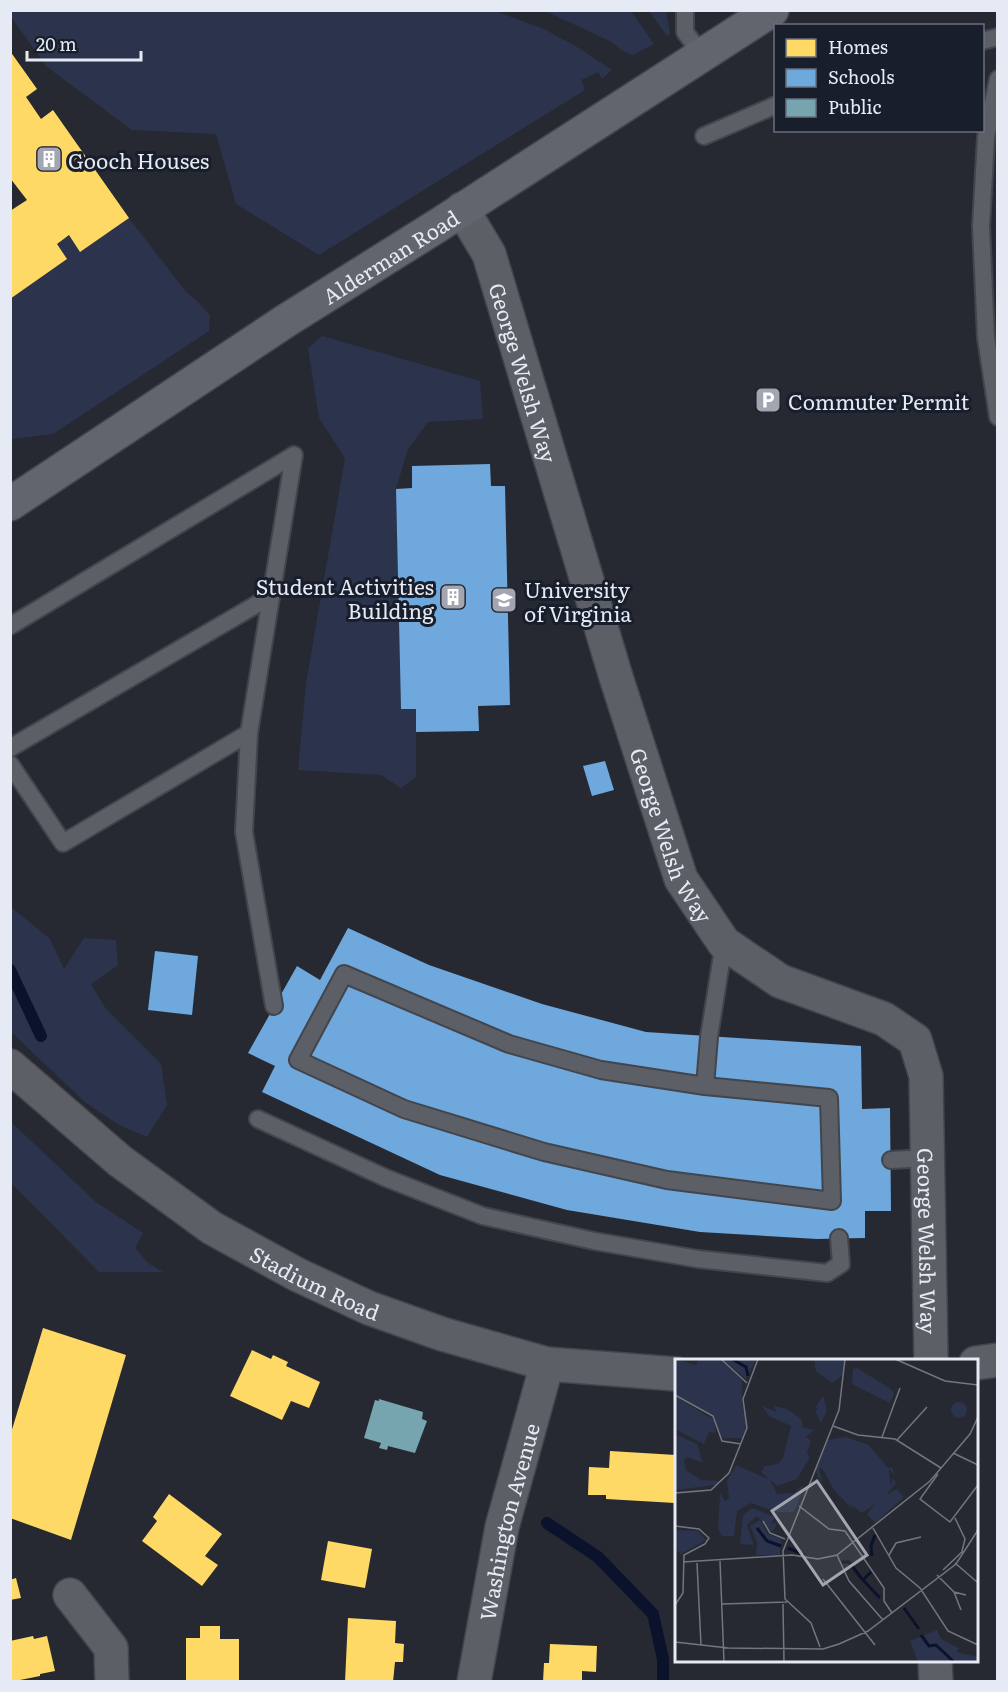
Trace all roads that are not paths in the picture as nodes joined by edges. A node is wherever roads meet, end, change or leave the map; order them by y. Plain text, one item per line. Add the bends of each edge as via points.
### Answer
1 (685, 10) edge
2 (772, 10) edge
3 (702, 55) junction
4 (998, 79) edge
5 (774, 106) edge
6 (704, 136) dead end
7 (462, 209) junction
8 (998, 417) edge
9 (10, 504) edge
10 (271, 596) junction
11 (10, 627) edge
12 (249, 733) junction
13 (10, 748) edge
14 (10, 764) edge
15 (724, 943) junction
16 (274, 1006) dead end
17 (10, 1066) edge
18 (705, 1086) junction
19 (258, 1119) dead end
20 (928, 1158) junction
21 (891, 1160) dead end
22 (839, 1238) dead end
23 (931, 1359) edge
24 (998, 1360) edge
25 (978, 1363) edge
26 (547, 1364) junction
27 (675, 1374) edge
28 (70, 1595) dead end
29 (935, 1662) edge
30 (112, 1682) edge
31 (474, 1682) edge
32 (936, 1682) edge

1 - 3 lane via 685,32
2 - 3 main road, Alderman Road
3 - 7 main road, Alderman Road
4 - 8 lane via 986,136 981,226 986,338
5 - 6 lane
7 - 9 main road, Alderman Road
7 - 15 street, George Welsh Way via 489,254 681,879
10 - 11 lane via 294,455
10 - 12 lane
10 - 13 lane
12 - 14 lane via 63,843
12 - 16 lane via 244,832
15 - 18 lane
15 - 20 street, George Welsh Way via 780,981 884,1019 915,1040 926,1076
17 - 26 street, Stadium Road via 129,1168 212,1228 369,1308
18 - 18 lane via 601,1070 509,1044 344,974 298,1060 404,1109 544,1152 667,1180 832,1201 829,1098
19 - 22 lane via 386,1178 483,1216 594,1241 698,1259 827,1273 841,1264
20 - 21 lane
20 - 23 street, George Welsh Way
24 - 25 street
26 - 27 street, Stadium Road
26 - 31 street, Washington Avenue via 502,1527
28 - 30 street via 111,1648
29 - 32 street

